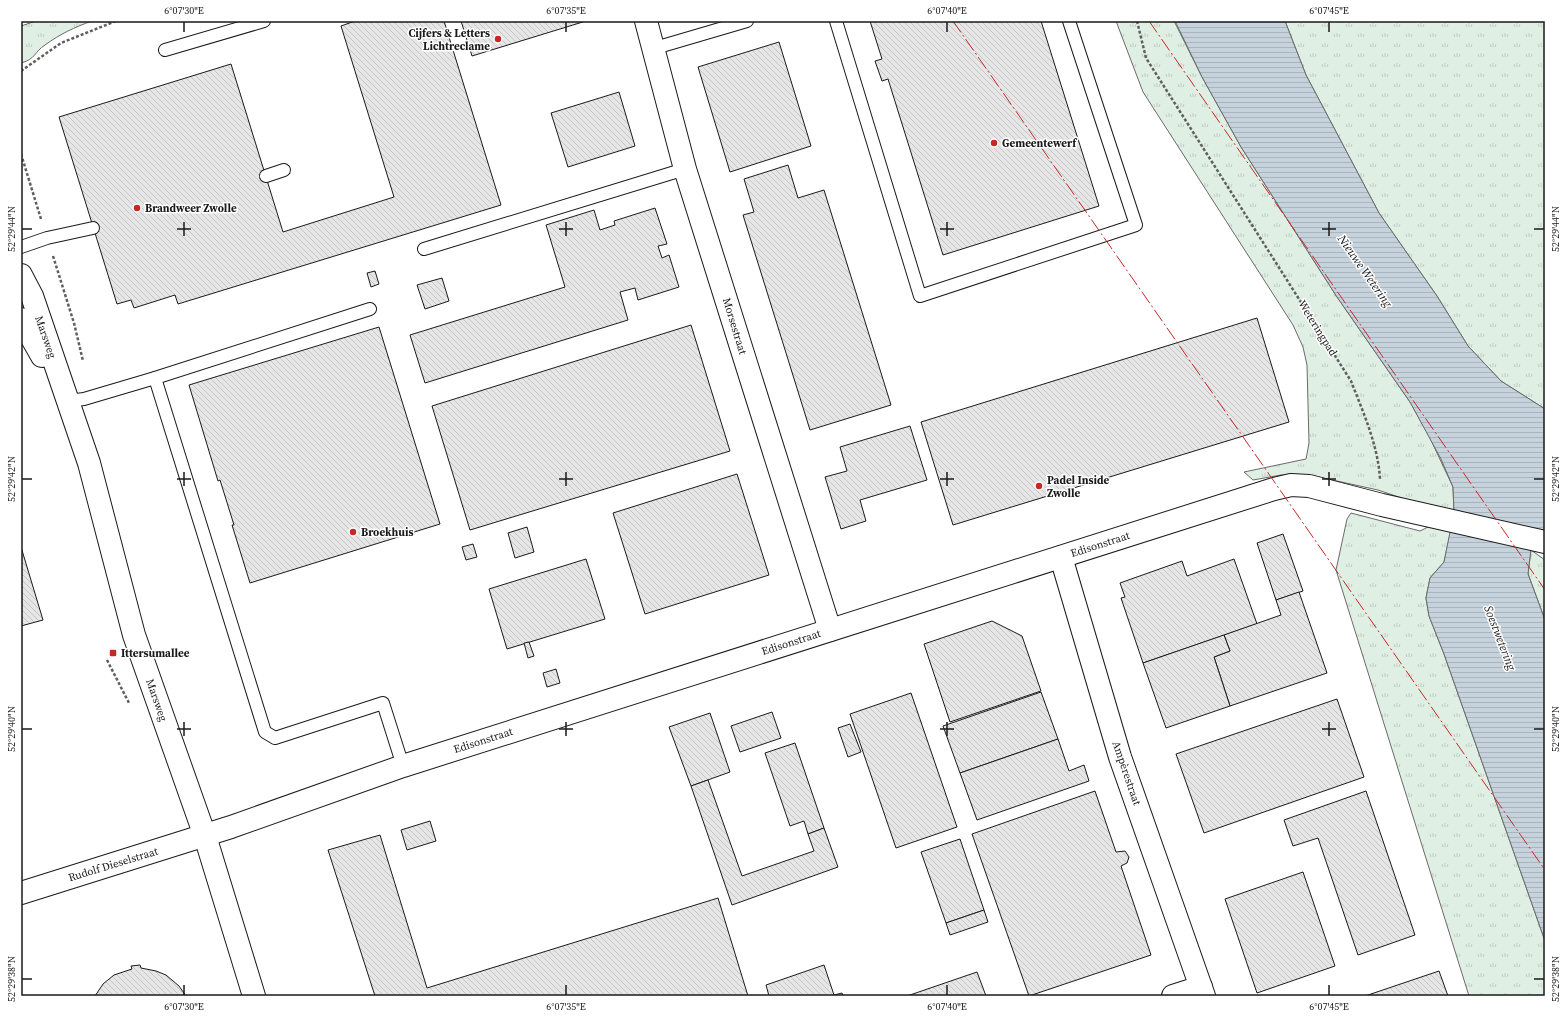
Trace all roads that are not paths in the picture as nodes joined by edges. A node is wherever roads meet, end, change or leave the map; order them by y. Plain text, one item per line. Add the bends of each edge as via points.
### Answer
1 (264, 21) edge
2 (646, 21) edge
3 (747, 21) edge
4 (836, 21) edge
5 (1069, 21) edge
6 (655, 48) junction
7 (165, 50) dead end
8 (685, 169) junction
9 (284, 170) dead end
10 (266, 176) dead end
11 (93, 228) dead end
12 (21, 247) edge
13 (424, 249) dead end
14 (21, 275) edge
15 (370, 309) dead end
16 (21, 319) edge
17 (155, 378) junction
18 (68, 401) junction
19 (1545, 542) edge
20 (1061, 557) junction
21 (830, 630) junction
22 (403, 766) junction
23 (204, 836) junction
24 (21, 893) edge
25 (1203, 991) edge
26 (254, 996) edge
27 (1173, 996) edge

1 - 7 lane
2 - 6 street, Morsestraat
3 - 6 lane
4 - 5 lane via 920,296 1136,225
6 - 8 street, Morsestraat
8 - 13 lane
8 - 21 street, Morsestraat
9 - 10 lane
11 - 12 lane via 47,238
14 - 18 street, Marsweg via 32,296
15 - 17 lane
16 - 18 street, Marsweg
17 - 18 lane via 84,399
17 - 22 lane via 265,732 275,738 383,703
18 - 23 street, Marsweg via 89,463 134,635
19 - 20 street, Edisonstraat via 1309,486 1291,485
20 - 21 street, Edisonstraat
20 - 25 street, Ampèrestraat via 1120,757
21 - 22 street, Edisonstraat
22 - 23 street, Edisonstraat
23 - 24 street, Rudolf Dieselstraat
23 - 26 street, Marsweg
25 - 27 street, Ampèrestraat

